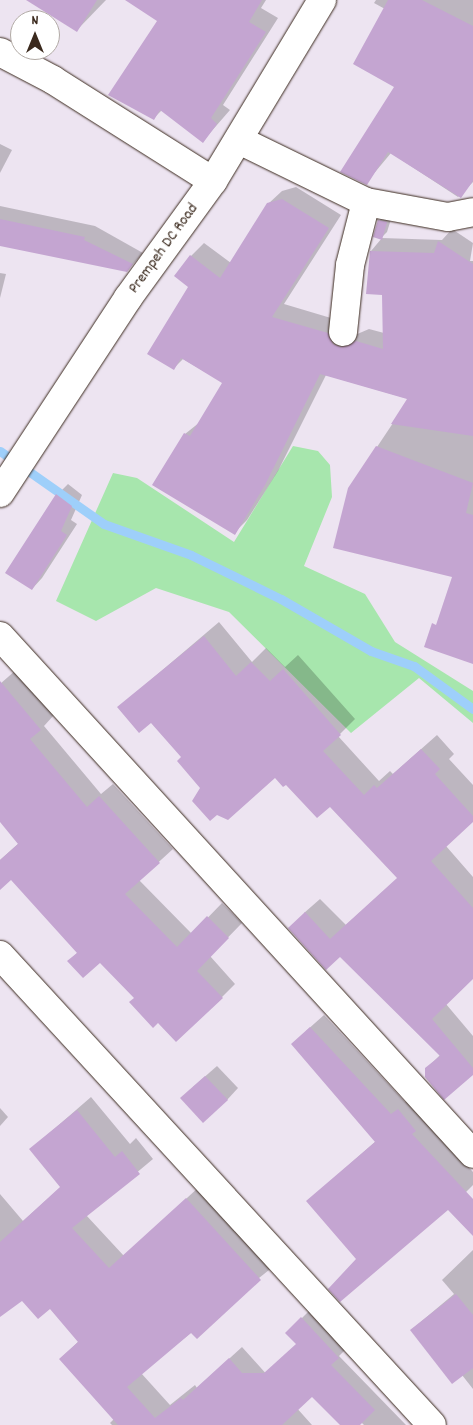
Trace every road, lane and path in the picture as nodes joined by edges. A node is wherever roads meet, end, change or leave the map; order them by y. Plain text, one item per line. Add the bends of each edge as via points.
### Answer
1 (322, 0) edge
2 (0, 52) edge
3 (239, 140) junction
4 (213, 181) junction
5 (366, 202) junction
6 (473, 212) edge
7 (343, 332) dead end
8 (0, 493) edge
9 (0, 636) edge
10 (0, 955) edge
11 (473, 1154) edge
12 (432, 1425) edge

1 - 3 street, Prempeh DC Road
2 - 4 street via 53,80
3 - 4 street, Prempeh DC Road
3 - 5 street
4 - 8 street, Prempeh DC Road via 128,298
5 - 6 street via 448,217
5 - 7 street via 350,265
9 - 11 street
10 - 12 street

